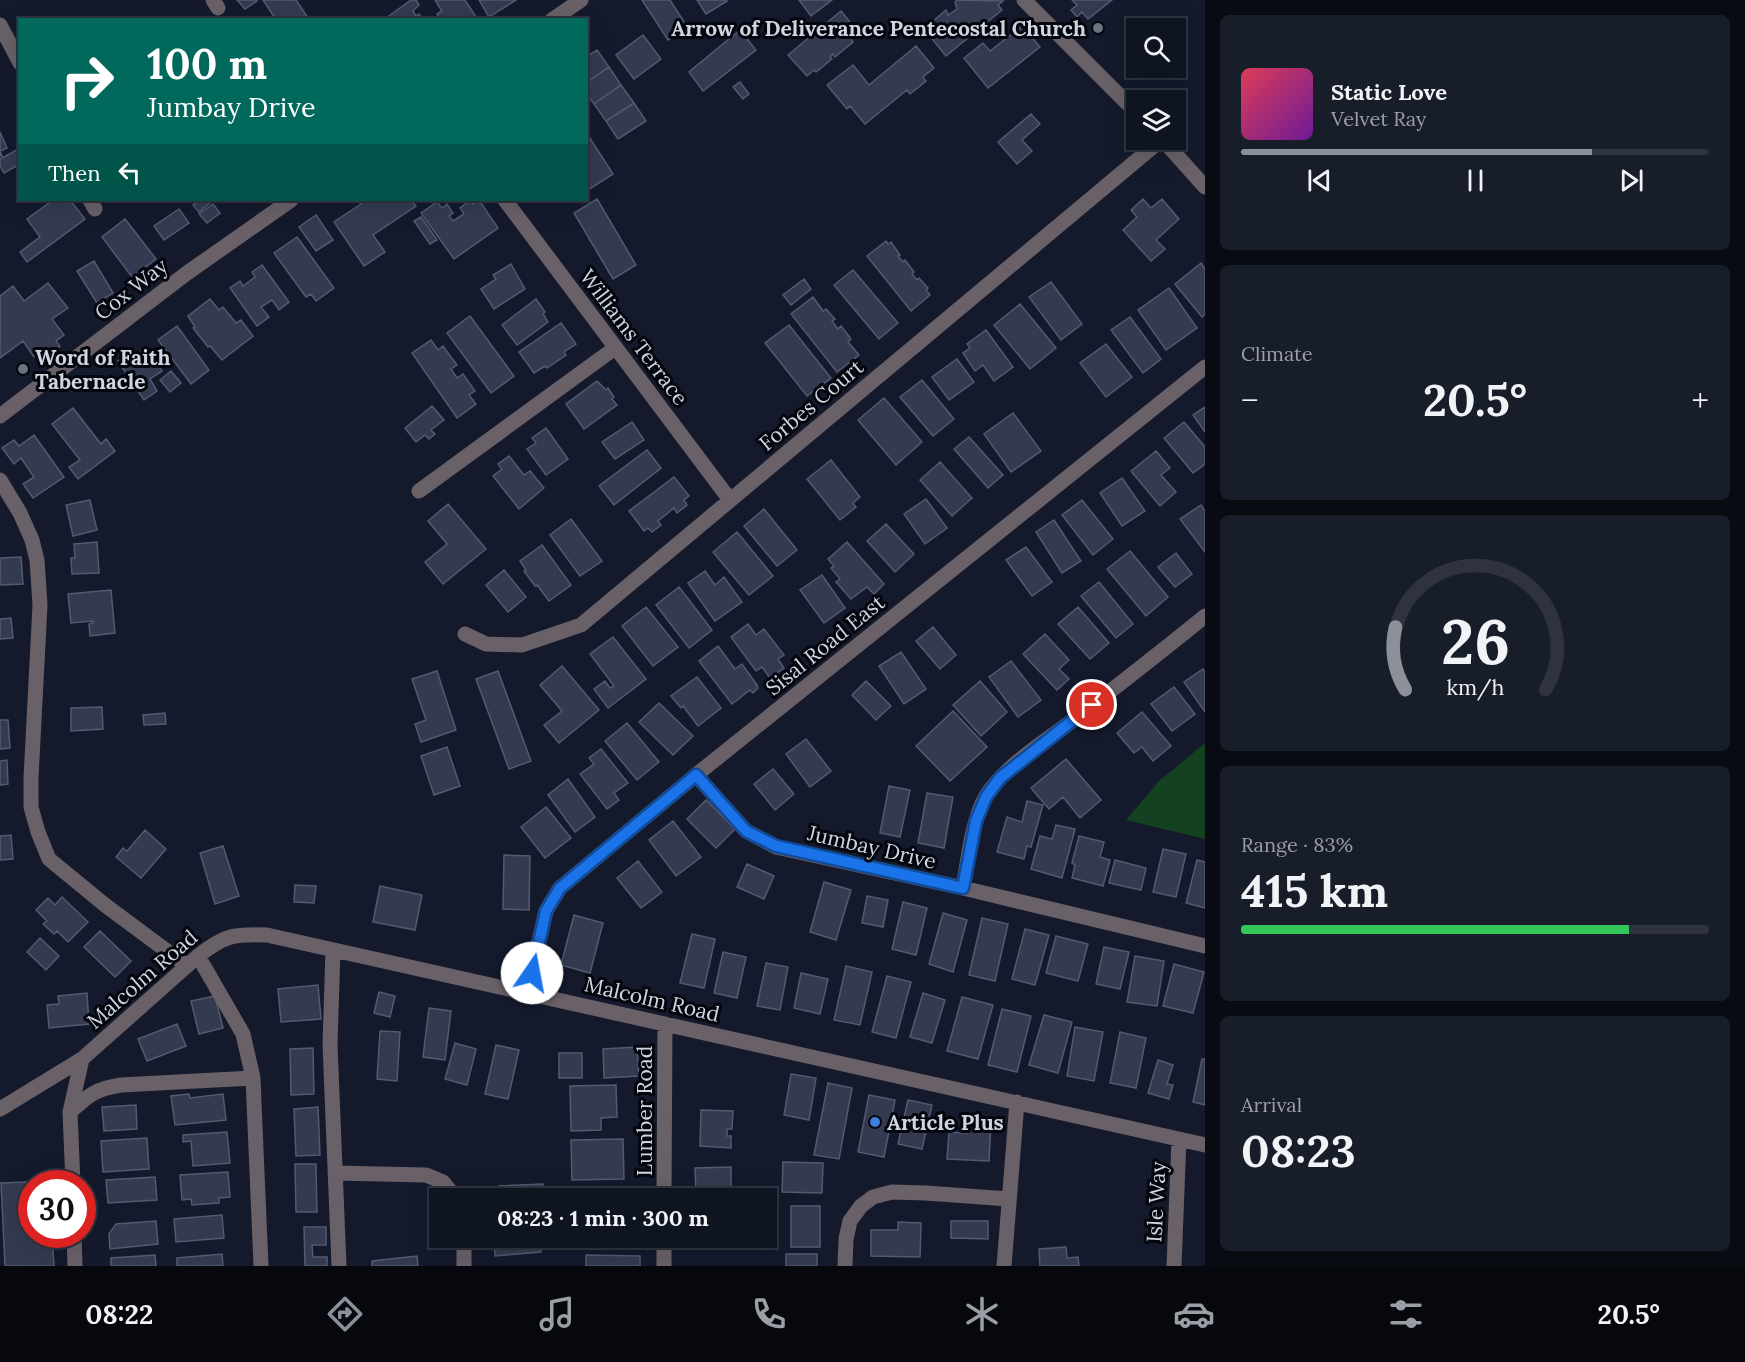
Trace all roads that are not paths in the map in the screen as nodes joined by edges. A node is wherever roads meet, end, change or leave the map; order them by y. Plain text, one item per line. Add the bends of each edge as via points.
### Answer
1 (581, 0) edge
2 (1024, 0) edge
3 (555, 18) edge
4 (0, 25) edge
5 (18, 59) edge
6 (1126, 102) edge
7 (1150, 150) edge
8 (1171, 150) edge
9 (1205, 186) edge
10 (290, 201) edge
11 (506, 201) edge
12 (615, 348) junction
13 (1205, 367) edge
14 (0, 416) edge
15 (0, 480) edge
16 (419, 491) dead end
17 (729, 500) junction
18 (1205, 616) edge
19 (465, 634) dead end
20 (696, 775) junction
21 (963, 888) junction
22 (1205, 946) edge
23 (333, 950) junction
24 (192, 961) junction
25 (528, 993) junction
26 (665, 1024) junction
27 (82, 1059) junction
28 (253, 1078) junction
29 (1017, 1102) junction
30 (0, 1109) edge
31 (70, 1112) junction
32 (1179, 1139) junction
33 (1205, 1145) edge
34 (72, 1170) edge
35 (335, 1173) junction
36 (448, 1188) edge
37 (664, 1188) edge
38 (1009, 1199) junction
39 (74, 1248) edge
40 (464, 1248) edge
41 (664, 1248) edge
42 (75, 1266) edge
43 (261, 1266) edge
44 (339, 1266) edge
45 (464, 1266) edge
46 (664, 1266) edge
47 (845, 1266) edge
48 (1004, 1266) edge
49 (1174, 1266) edge

1 - 3 street
2 - 6 street
4 - 5 street
7 - 17 street, Forbes Court
8 - 9 street
10 - 14 street, Cox Way via 187,273
11 - 12 street, Williams Terrace
12 - 16 street
12 - 17 street, Williams Terrace
13 - 20 street, Sisal Road East
15 - 24 street via 20,513 37,560 40,605 31,807 38,832 49,859 105,905
17 - 19 street, Forbes Court via 581,625 522,645 486,644
18 - 21 street via 1000,778 976,821
20 - 21 street, Jumbay Drive via 746,831 776,846
20 - 25 street, Sisal Road East via 560,888 546,911
21 - 22 street, Jumbay Drive
23 - 24 street, Malcolm Road via 267,935 240,934 217,942
23 - 25 street, Malcolm Road
23 - 35 street via 330,1044
24 - 27 street, Malcolm Road
24 - 28 street via 243,1034
25 - 26 street, Malcolm Road
26 - 29 street, Malcolm Road
26 - 37 street, Lumber Road
27 - 30 street, Malcolm Road
27 - 31 street
28 - 31 street via 102,1088
28 - 43 street
29 - 32 street, Malcolm Road
29 - 38 street
31 - 34 street
32 - 33 street, Malcolm Road
32 - 49 street, Isle Way
35 - 36 street via 426,1176
35 - 44 street
38 - 47 street via 926,1192 892,1192 873,1197 850,1221
38 - 48 street
39 - 42 street
40 - 45 street
41 - 46 street

